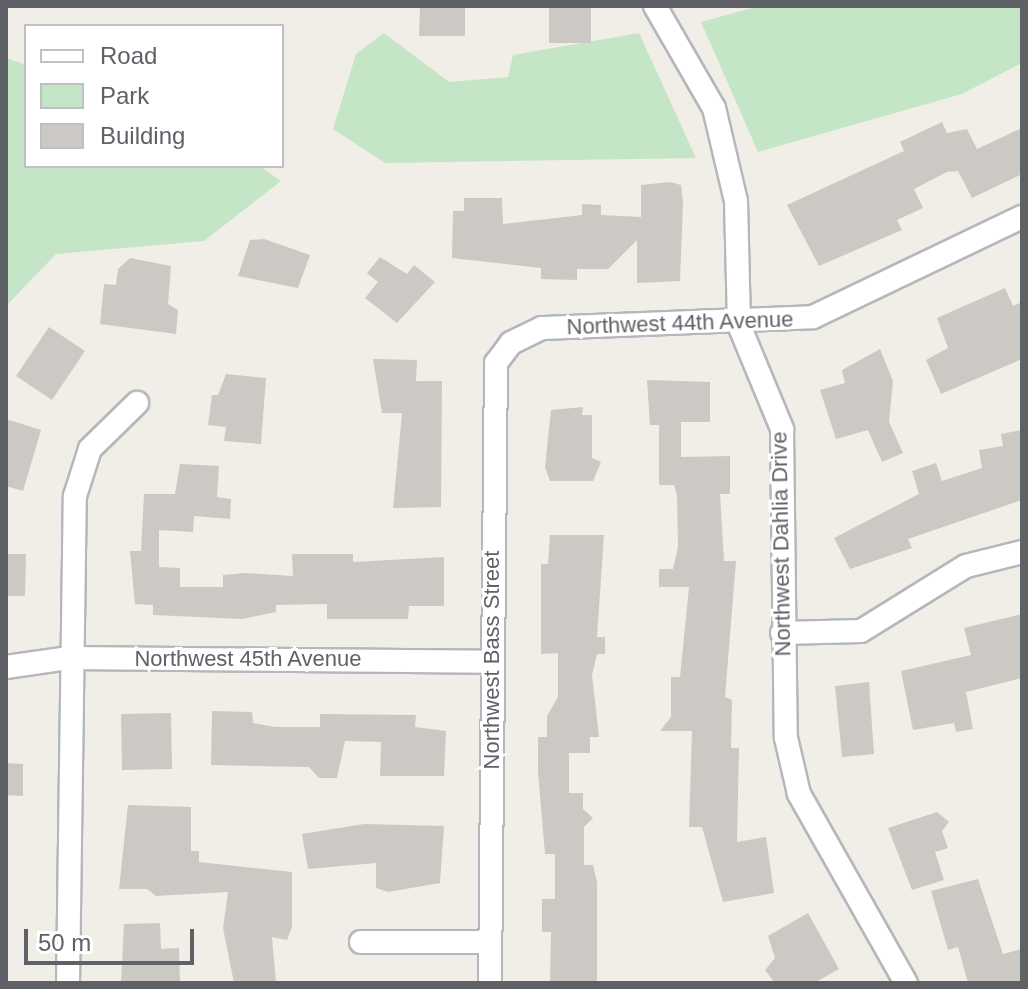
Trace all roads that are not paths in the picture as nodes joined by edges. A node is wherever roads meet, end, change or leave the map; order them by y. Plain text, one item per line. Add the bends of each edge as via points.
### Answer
1 (655, 6) edge
2 (1022, 217) edge
3 (739, 325) junction
4 (511, 343) joint
5 (137, 403) dead end
6 (1022, 552) edge
7 (782, 633) junction
8 (69, 658) junction
9 (491, 662) junction
10 (6, 667) edge
11 (361, 942) dead end
12 (490, 942) junction
13 (68, 983) edge
14 (490, 983) edge
15 (906, 983) edge

1 - 3 street, Northwest Dahlia Drive via 714,108 732,168
2 - 3 street, Northwest 44th Avenue via 813,317
3 - 4 street, Northwest 44th Avenue via 542,328
3 - 7 street, Northwest Dahlia Drive via 782,429
4 - 9 street, Northwest Bass Street via 496,363 493,410
5 - 8 street via 90,449 75,496
6 - 7 street via 966,566 861,631
7 - 15 street, Northwest Dahlia Drive via 786,738 799,794
8 - 9 street, Northwest 45th Avenue
8 - 10 street, Northwest 45th Avenue
8 - 13 street
9 - 12 street, Northwest Bass Street
11 - 12 street
12 - 14 street, Northwest Bass Street

